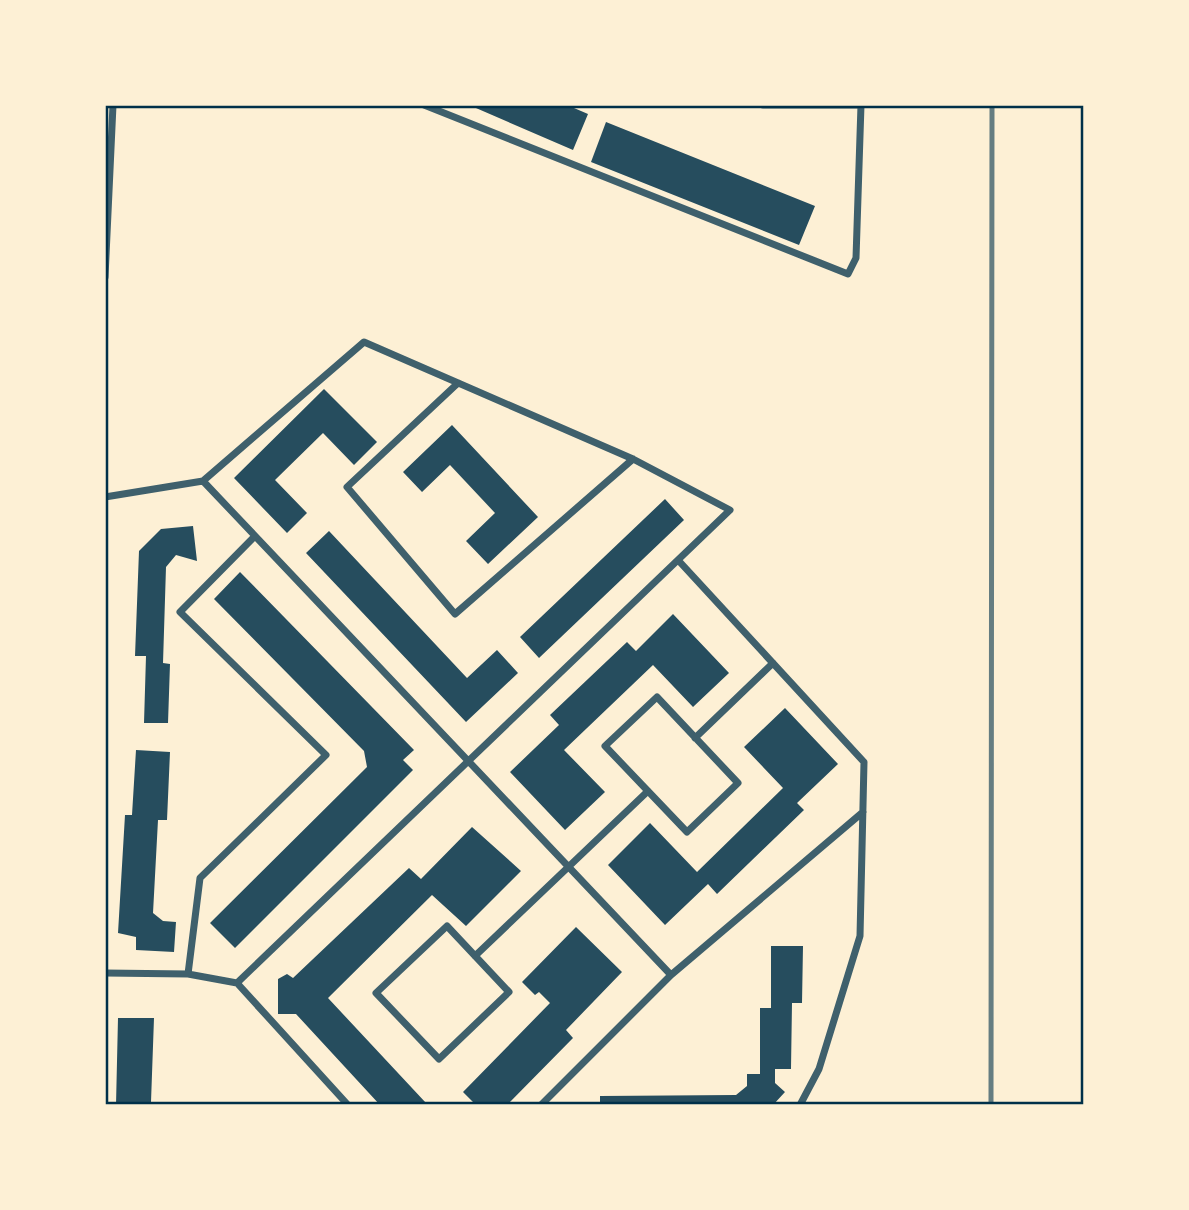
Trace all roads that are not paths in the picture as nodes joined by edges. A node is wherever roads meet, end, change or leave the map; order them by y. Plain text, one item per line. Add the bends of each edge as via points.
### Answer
1 (113, 105) edge
2 (424, 105) edge
3 (763, 105) edge
4 (860, 105) edge
5 (105, 277) edge
6 (458, 383) junction
7 (633, 459) junction
8 (203, 481) junction
9 (105, 497) edge
10 (255, 536) junction
11 (678, 560) junction
12 (773, 663) junction
13 (695, 738) junction
14 (469, 761) junction
15 (648, 791) junction
16 (863, 812) junction
17 (569, 867) junction
18 (475, 956) junction
19 (105, 973) edge
20 (188, 974) junction
21 (671, 975) junction
22 (237, 983) junction
23 (348, 1105) edge
24 (541, 1105) edge
25 (800, 1105) edge

1 - 5 street
2 - 4 street via 848,274 856,258
3 - 4 street
6 - 7 street
6 - 7 street via 347,487 455,614
6 - 8 street via 364,342
7 - 11 street via 730,510
8 - 9 street
8 - 10 street
10 - 14 street
10 - 20 street via 180,612 326,755 200,878
11 - 12 street
11 - 14 street
12 - 13 street
12 - 16 street via 864,762
13 - 15 street via 738,783 687,832
13 - 15 street via 657,697 605,746
14 - 17 street
14 - 22 street
15 - 17 street
16 - 21 street
16 - 25 street via 860,936 819,1069
17 - 18 street
17 - 21 street
18 - 18 street via 447,926 376,993 439,1059 509,992
19 - 20 street
20 - 22 street
21 - 24 street
22 - 23 street

